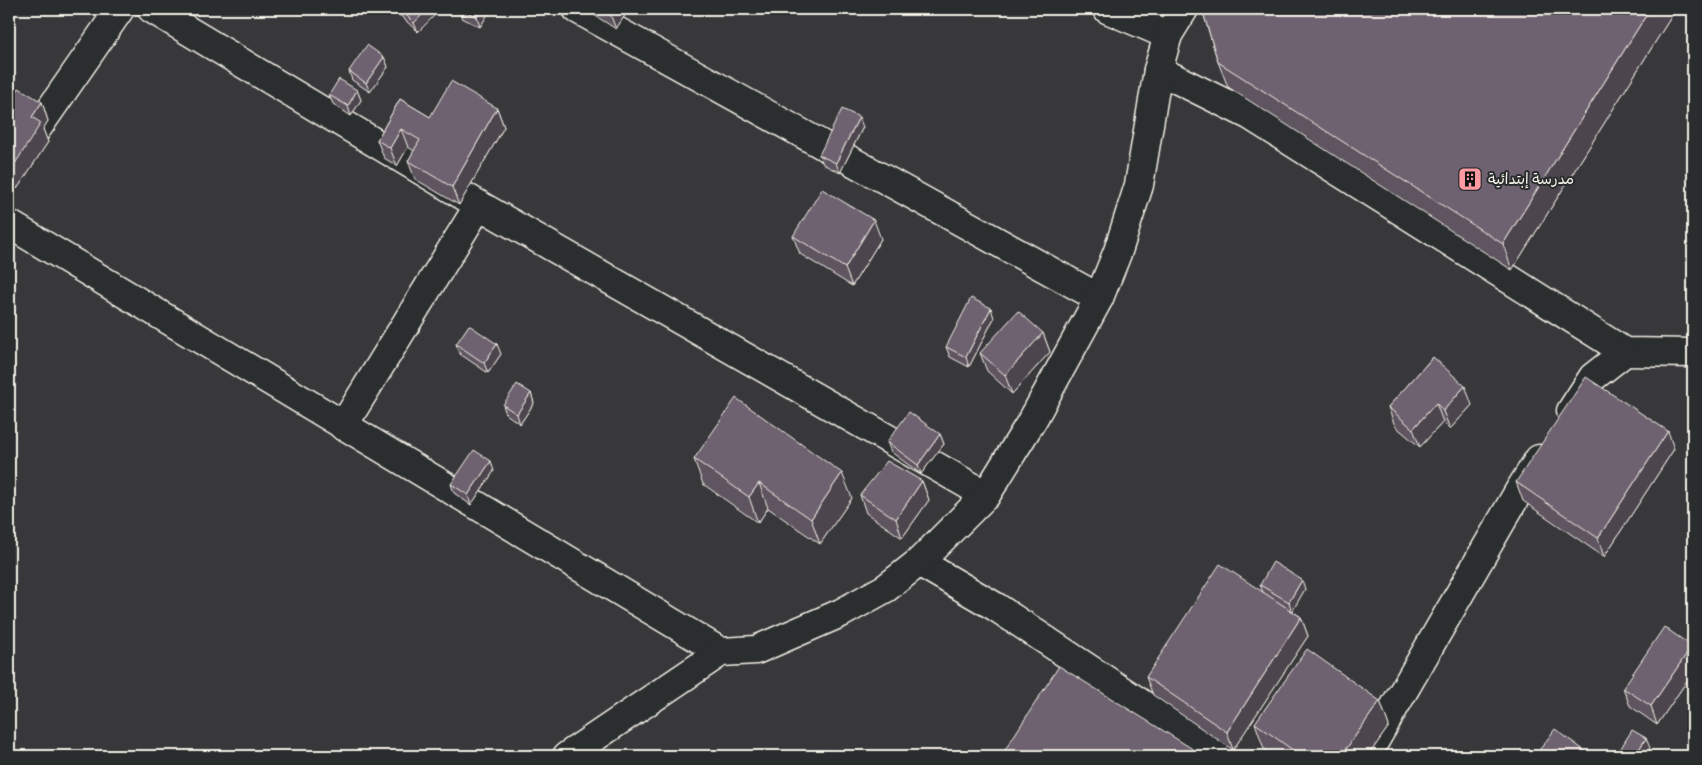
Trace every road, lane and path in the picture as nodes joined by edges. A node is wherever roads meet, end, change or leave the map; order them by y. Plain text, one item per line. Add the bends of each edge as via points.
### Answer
1 (120, 9) edge
2 (152, 9) edge
3 (1107, 9) edge
4 (1184, 9) edge
5 (591, 12) edge
6 (1168, 35) junction
7 (1158, 70) junction
8 (9, 169) edge
9 (479, 205) junction
10 (9, 224) edge
11 (1099, 298) junction
12 (1625, 352) junction
13 (1693, 353) edge
14 (343, 426) junction
15 (986, 496) junction
16 (919, 562) junction
17 (721, 652) junction
18 (567, 756) edge
19 (1220, 756) edge
20 (1366, 756) edge

1 - 8 street
2 - 9 street
3 - 6 street
4 - 6 street
5 - 11 street
6 - 7 street
7 - 11 street via 1139,185
7 - 12 street via 1249,116
9 - 14 street
9 - 15 street
10 - 14 street
11 - 15 street via 1033,419
12 - 13 street
12 - 20 street via 1593,377 1553,438
14 - 17 street
15 - 16 street
16 - 17 street via 886,588 841,613 756,650
16 - 19 street via 996,607
17 - 18 street

